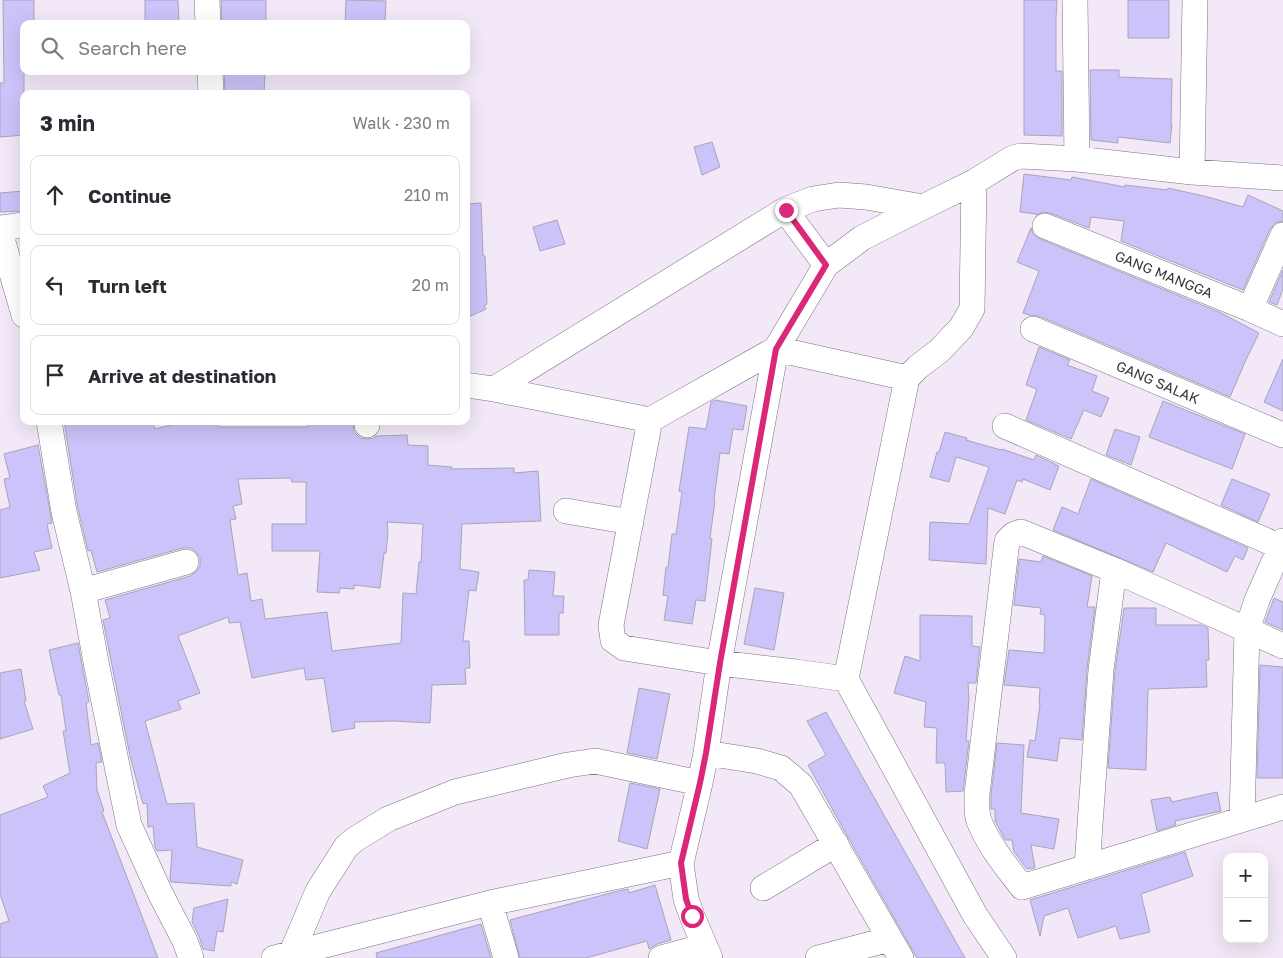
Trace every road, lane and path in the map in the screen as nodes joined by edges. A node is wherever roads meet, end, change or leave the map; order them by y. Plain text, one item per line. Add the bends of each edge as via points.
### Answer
1 (207, 0) edge
2 (1075, 0) edge
3 (1195, 0) edge
4 (208, 20) edge
5 (210, 75) edge
6 (211, 90) edge
7 (1077, 159) junction
8 (1192, 172) junction
9 (1283, 178) edge
10 (974, 182) junction
11 (923, 207) junction
12 (786, 210) junction
13 (20, 226) edge
14 (1045, 226) dead end
15 (0, 230) edge
16 (1283, 235) edge
17 (826, 265) junction
18 (20, 301) edge
19 (1250, 309) junction
20 (1283, 324) edge
21 (1033, 329) dead end
22 (776, 349) junction
23 (907, 378) junction
24 (470, 386) edge
25 (494, 389) junction
26 (650, 420) junction
27 (50, 425) edge
28 (1005, 426) dead end
29 (1283, 434) edge
30 (566, 511) dead end
31 (631, 522) junction
32 (1282, 545) edge
33 (186, 562) dead end
34 (1114, 570) junction
35 (83, 591) junction
36 (1247, 630) junction
37 (1283, 646) edge
38 (720, 663) junction
39 (846, 679) junction
40 (706, 753) junction
41 (700, 783) junction
42 (1283, 807) edge
43 (1242, 819) junction
44 (836, 844) junction
45 (681, 863) junction
46 (1087, 866) junction
47 (763, 888) dead end
48 (490, 903) junction
49 (895, 948) edge
50 (708, 952) edge
51 (286, 956) edge
52 (191, 958) edge
53 (506, 958) edge
54 (662, 958) edge
55 (818, 958) edge
56 (1004, 958) edge

1 - 4 street
2 - 7 street
3 - 8 street
5 - 6 street
7 - 8 street
7 - 10 street via 1021,156
8 - 9 street
10 - 11 street
10 - 23 street via 972,309 961,328
11 - 12 street via 839,195 814,199
11 - 17 street via 862,238
12 - 17 street
12 - 25 street
13 - 15 street
14 - 19 street, GANG MANGGA
15 - 18 street
16 - 19 street
17 - 22 street
19 - 20 street, GANG MANGGA
21 - 29 street, GANG SALAK
22 - 23 street
22 - 26 street
22 - 38 street
23 - 39 street
24 - 25 street
25 - 26 street
26 - 31 street
27 - 35 street via 64,512
28 - 32 street
30 - 31 street
31 - 38 street via 611,625 613,640 624,648
32 - 36 street
33 - 35 street
34 - 36 street
34 - 46 street via 1101,670
34 - 46 street via 1021,532 1007,541 977,794 979,820 997,854 1022,887
35 - 52 street via 130,825
36 - 37 street
36 - 43 street
38 - 39 street
38 - 40 street
39 - 56 street via 975,915
40 - 41 street
40 - 44 street via 782,768 801,785
41 - 45 street
41 - 51 street via 595,761 455,792 388,819 346,847 318,891
42 - 43 street
43 - 46 street
44 - 47 street
44 - 49 street
45 - 48 street
45 - 50 street via 686,899
48 - 51 street
48 - 53 street
49 - 55 street
50 - 54 street

